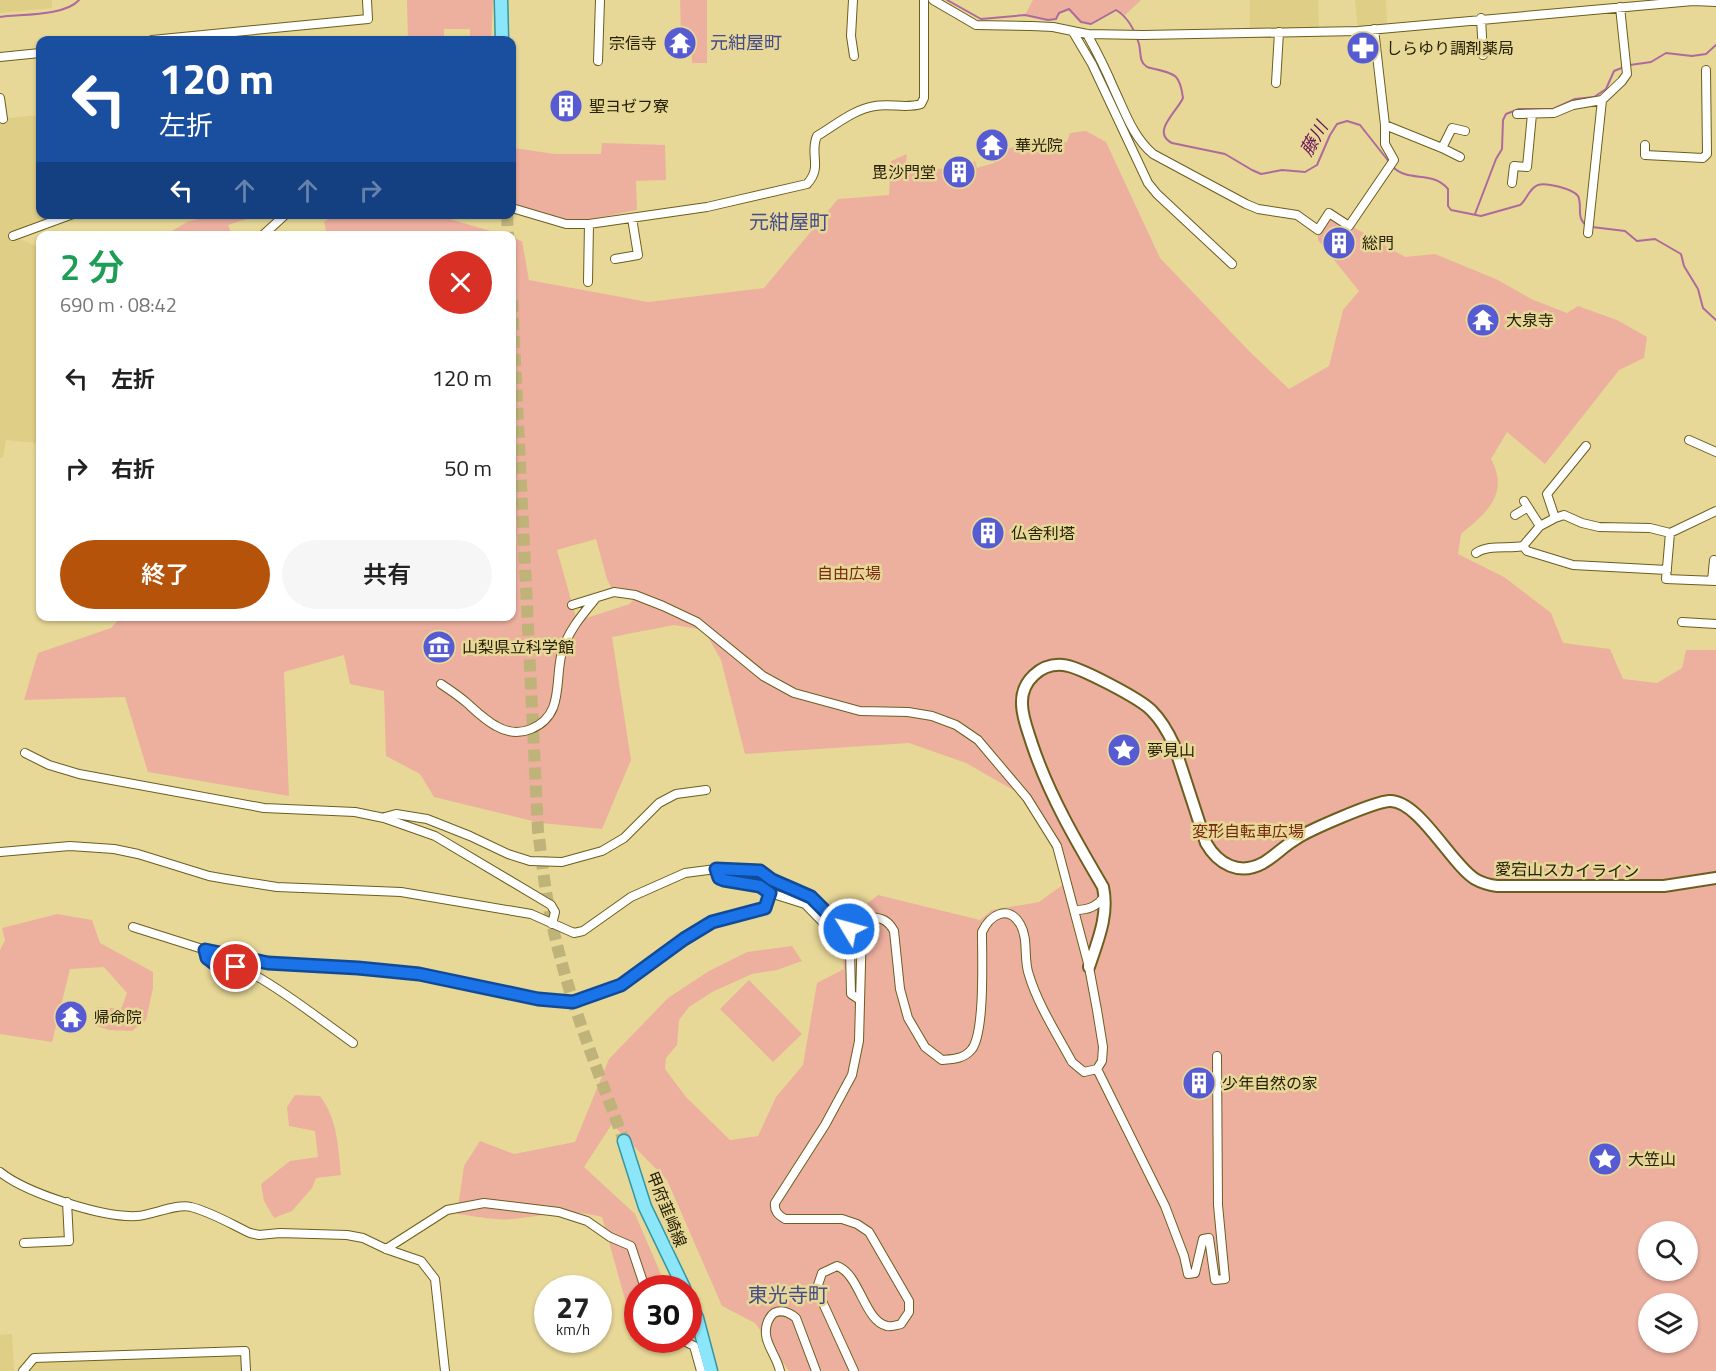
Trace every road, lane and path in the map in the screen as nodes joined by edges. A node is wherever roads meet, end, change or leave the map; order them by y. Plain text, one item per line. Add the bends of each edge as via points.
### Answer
1 (367, 0) edge
2 (501, 0) edge
3 (600, 0) edge
4 (853, 0) edge
5 (924, 0) edge
6 (933, 0) edge
7 (1716, 2) edge
8 (1620, 7) junction
9 (1481, 18) junction
10 (1374, 29) junction
11 (1073, 32) junction
12 (1279, 32) junction
13 (1086, 34) junction
14 (204, 36) edge
15 (502, 36) edge
16 (36, 53) edge
17 (1483, 55) dead end
18 (854, 56) dead end
19 (0, 57) edge
20 (598, 62) dead end
21 (1706, 70) dead end
22 (1276, 83) dead end
23 (0, 98) edge
24 (1602, 100) junction
25 (1517, 114) dead end
26 (1532, 114) junction
27 (3, 118) dead end
28 (1385, 125) junction
29 (1465, 131) dead end
30 (1645, 145) dead end
31 (1442, 148) junction
32 (1460, 157) dead end
33 (1512, 183) dead end
34 (516, 209) edge
35 (632, 218) junction
36 (59, 219) edge
37 (281, 219) edge
38 (589, 224) junction
39 (267, 231) edge
40 (1589, 232) dead end
41 (13, 236) dead end
42 (615, 259) dead end
43 (1232, 264) dead end
44 (588, 282) dead end
45 (1689, 440) dead end
46 (1586, 446) dead end
47 (1716, 452) edge
48 (1716, 511) edge
49 (1515, 515) dead end
50 (1555, 518) junction
51 (1540, 526) junction
52 (1670, 533) junction
53 (1523, 546) junction
54 (1476, 553) dead end
55 (1714, 560) dead end
56 (1667, 570) junction
57 (1714, 581) edge
58 (596, 597) junction
59 (572, 605) dead end
60 (1682, 622) dead end
61 (1716, 624) edge
62 (441, 684) dead end
63 (25, 753) dead end
64 (706, 790) dead end
65 (384, 818) junction
66 (0, 852) edge
67 (716, 869) junction
68 (1716, 878) edge
69 (770, 893) junction
70 (1105, 895) junction
71 (1075, 910) junction
72 (552, 924) junction
73 (133, 927) dead end
74 (862, 936) junction
75 (205, 950) junction
76 (1089, 967) junction
77 (860, 1000) junction
78 (353, 1043) dead end
79 (1217, 1056) dead end
80 (1097, 1069) junction
81 (624, 1141) tunnel mouth
82 (0, 1172) edge
83 (67, 1202) junction
84 (24, 1243) dead end
85 (386, 1249) junction
86 (641, 1275) edge
87 (678, 1275) edge
88 (702, 1337) edge
89 (696, 1353) edge
90 (22, 1371) edge
91 (246, 1371) edge
92 (445, 1371) edge
93 (701, 1371) edge
94 (711, 1371) edge
95 (780, 1371) edge
96 (816, 1371) edge
97 (854, 1371) edge

1 - 14 street via 368,19
2 - 15 main road
3 - 20 street
4 - 18 street
5 - 35 street via 921,104 877,105 817,136 815,172 801,187
6 - 11 street via 976,25 1053,27
7 - 8 street
8 - 9 street
8 - 24 street via 1626,66 1622,81
9 - 10 street
9 - 17 street
10 - 12 street
10 - 28 street
11 - 13 street
11 - 43 street via 1148,183
12 - 13 street
12 - 22 street
13 - 28 street via 1143,145 1166,162 1256,208 1297,215 1318,230 1329,213 1349,226 1394,160 1385,144
16 - 19 street
21 - 30 street via 1707,154 1702,158 1645,155
23 - 27 street
24 - 26 street via 1554,113
24 - 40 street
25 - 26 street
26 - 33 street via 1527,167 1514,166
28 - 31 street
29 - 31 street via 1452,128
31 - 32 street
34 - 38 street via 566,224
35 - 38 street
35 - 42 street via 638,255
36 - 41 street
37 - 39 street
38 - 44 street
45 - 47 street
46 - 50 street via 1547,494
48 - 52 street
49 - 51 street via 1526,504
50 - 51 street
50 - 52 street via 1564,515 1599,527 1650,528
51 - 53 street
52 - 56 street
53 - 54 street via 1482,549
53 - 56 street via 1527,552 1573,566
55 - 57 street
56 - 57 street via 1666,579
58 - 59 street
58 - 62 street via 577,621 562,654 555,708 536,727 513,733 498,728
58 - 71 street via 614,592 635,596 689,618 763,676 794,693 860,711 908,712 956,725 978,740 1027,798 1057,846
60 - 61 street
63 - 65 street via 79,774 264,808 355,812
64 - 65 street via 676,794 659,803 624,838 602,851 562,862 530,861 427,819 396,814
65 - 72 street via 435,836 551,904 555,912
66 - 72 street via 70,846 114,849 226,879 277,887 401,892 531,914
67 - 69 street via 719,878 760,886
67 - 72 street via 685,873 631,897 583,931 574,933
67 - 74 street via 760,871 811,897 836,922
68 - 70 main road, 愛宕山スカイライン via 1664,886 1490,885 1473,878 1415,814 1390,801 1297,838 1261,864 1248,868 1223,864 1206,843 1174,745 1152,710 1077,669 1054,665 1028,680 1022,703 1025,722 1051,794
69 - 75 street via 765,908 712,922 621,985 573,1002 538,999 419,974 268,963
69 - 77 street via 805,904 850,950 851,994
70 - 71 street via 1097,906
70 - 76 main road, 愛宕山スカイライン via 1106,914
71 - 76 street
73 - 75 street
74 - 77 street
74 - 80 street via 862,926 870,917 890,923 908,1018 925,1047 942,1060 960,1059 972,1049 979,1033 982,932 993,917 1014,917 1025,940 1028,974 1072,1062 1084,1072
75 - 78 street via 207,958 215,964 236,967 277,988
76 - 80 street, 愛宕山スカイライン via 1103,1047
77 - 97 street via 859,1041 852,1075 775,1203 776,1211 785,1219 842,1219 863,1227 876,1242 909,1301 909,1312 901,1324 888,1326 879,1322 864,1303 843,1268 837,1266 822,1273 818,1285 822,1301
79 - 80 street via 1218,1205 1225,1279 1215,1280 1209,1238 1203,1239 1195,1273 1188,1274 1165,1206
81 - 87 main road, 甲府韮崎線 via 645,1207
82 - 83 street via 17,1184
83 - 84 street via 69,1240
83 - 85 street via 126,1216 191,1207 259,1235 347,1235
85 - 86 street via 447,1210 484,1203 559,1212 587,1221 632,1246
85 - 92 street via 421,1261 435,1279
88 - 94 main road
89 - 93 street
90 - 91 street via 34,1358 245,1351
95 - 96 street via 765,1332 769,1318 782,1312 796,1318

